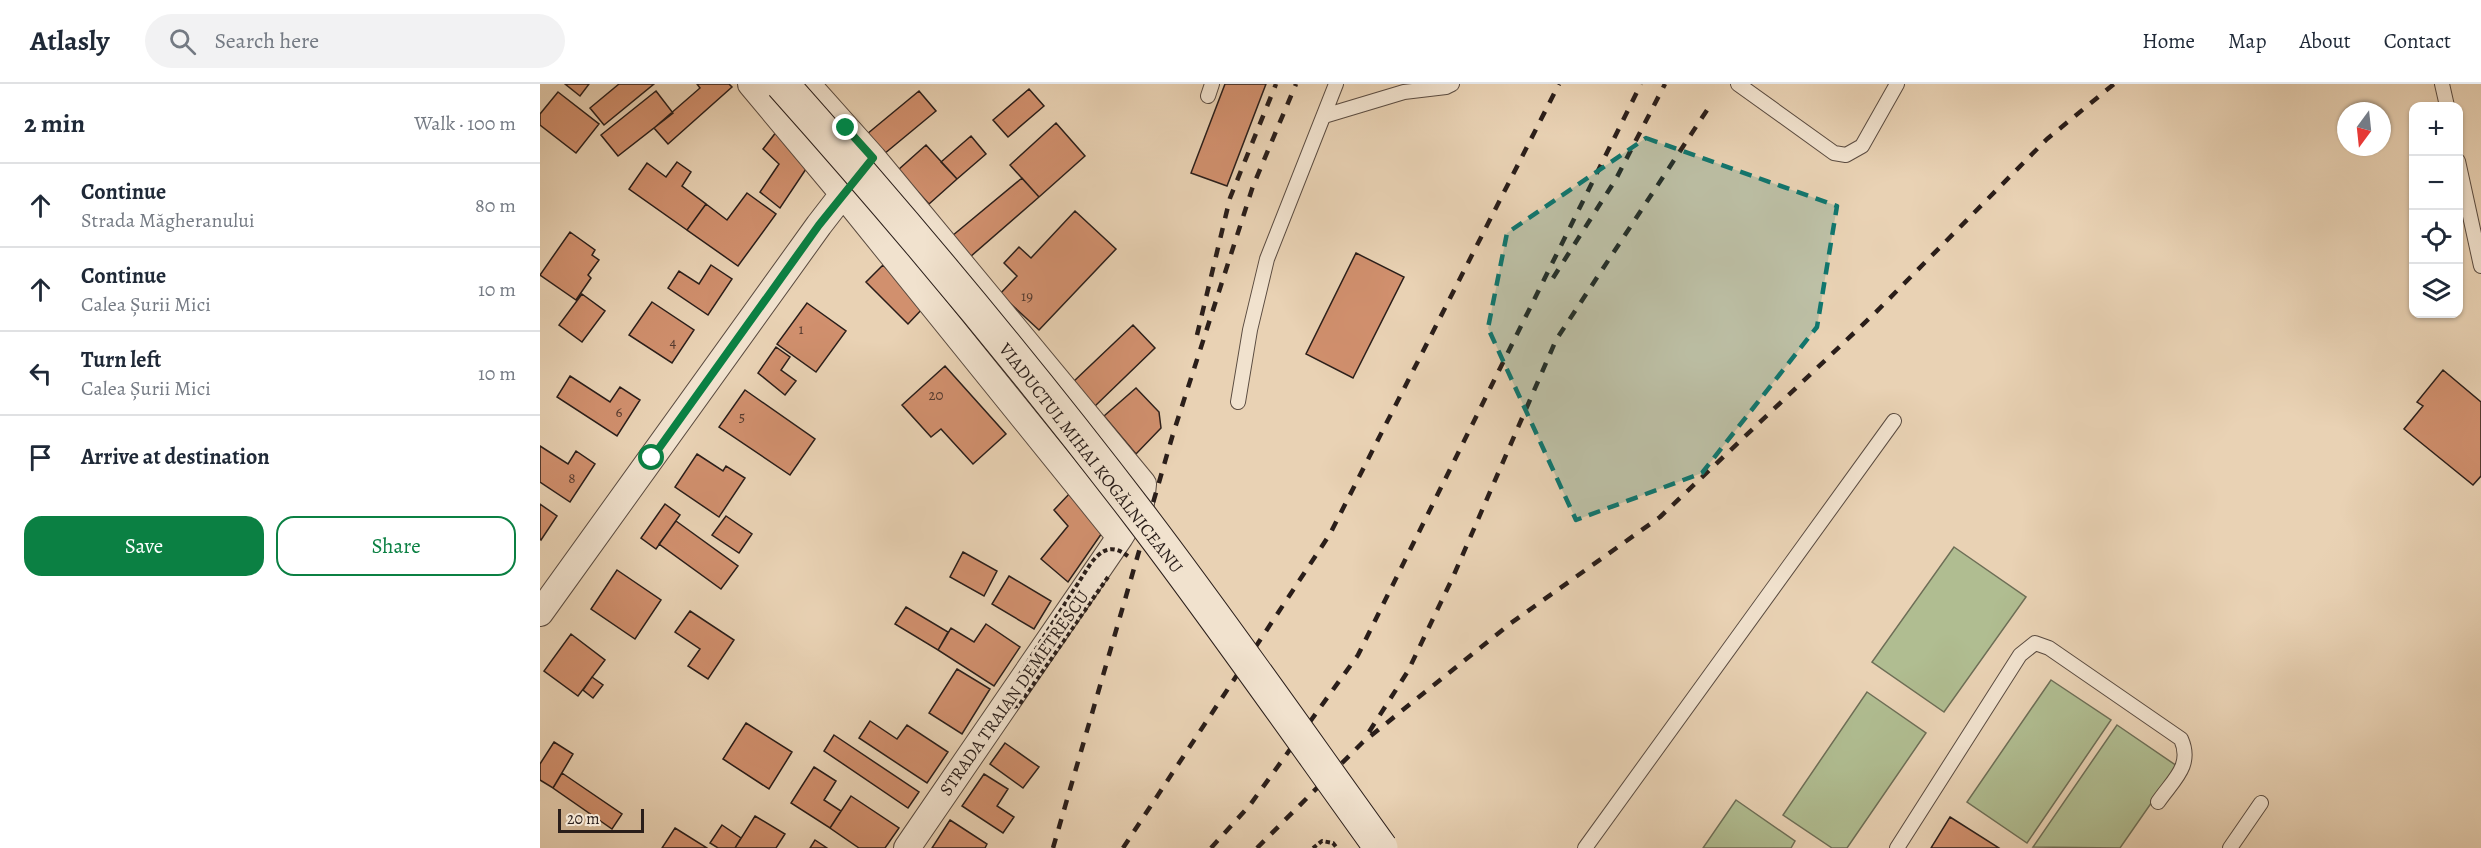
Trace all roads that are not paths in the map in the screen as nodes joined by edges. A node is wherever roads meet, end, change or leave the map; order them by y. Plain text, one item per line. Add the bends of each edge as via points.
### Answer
1 (751, 84) edge
2 (782, 84) edge
3 (807, 84) edge
4 (1336, 84) edge
5 (1452, 84) edge
6 (1738, 84) edge
7 (1897, 84) edge
8 (2442, 84) edge
9 (2446, 102) edge
10 (1324, 116) junction
11 (873, 158) junction
12 (2463, 184) edge
13 (843, 194) junction
14 (2481, 266) edge
15 (1238, 402) dead end
16 (1894, 421) dead end
17 (1126, 548) junction
18 (540, 613) edge
19 (2158, 801) dead end
20 (2261, 803) dead end
21 (907, 848) edge
22 (1380, 848) edge
23 (1585, 848) edge
24 (1897, 848) edge
25 (2230, 848) edge

1 - 13 street
2 - 22 main road, VIADUCTUL MIHAI KOGĂLNICEANU, bridge via 882,198 1066,422 1141,518
3 - 11 street, STRADA TRAIAN DEMETRESCU
4 - 10 lane
5 - 10 lane via 1404,92
6 - 7 lane via 1834,153 1846,155 1862,146
8 - 9 lane
10 - 15 lane via 1267,259
11 - 13 street
11 - 17 street, STRADA TRAIAN DEMETRESCU via 1143,484
12 - 14 lane
13 - 17 street
13 - 18 street
16 - 23 lane
17 - 21 street, STRADA TRAIAN DEMETRESCU
19 - 24 lane via 2185,763 2186,750 2181,739 2049,648 2035,643 2020,655
20 - 25 lane

